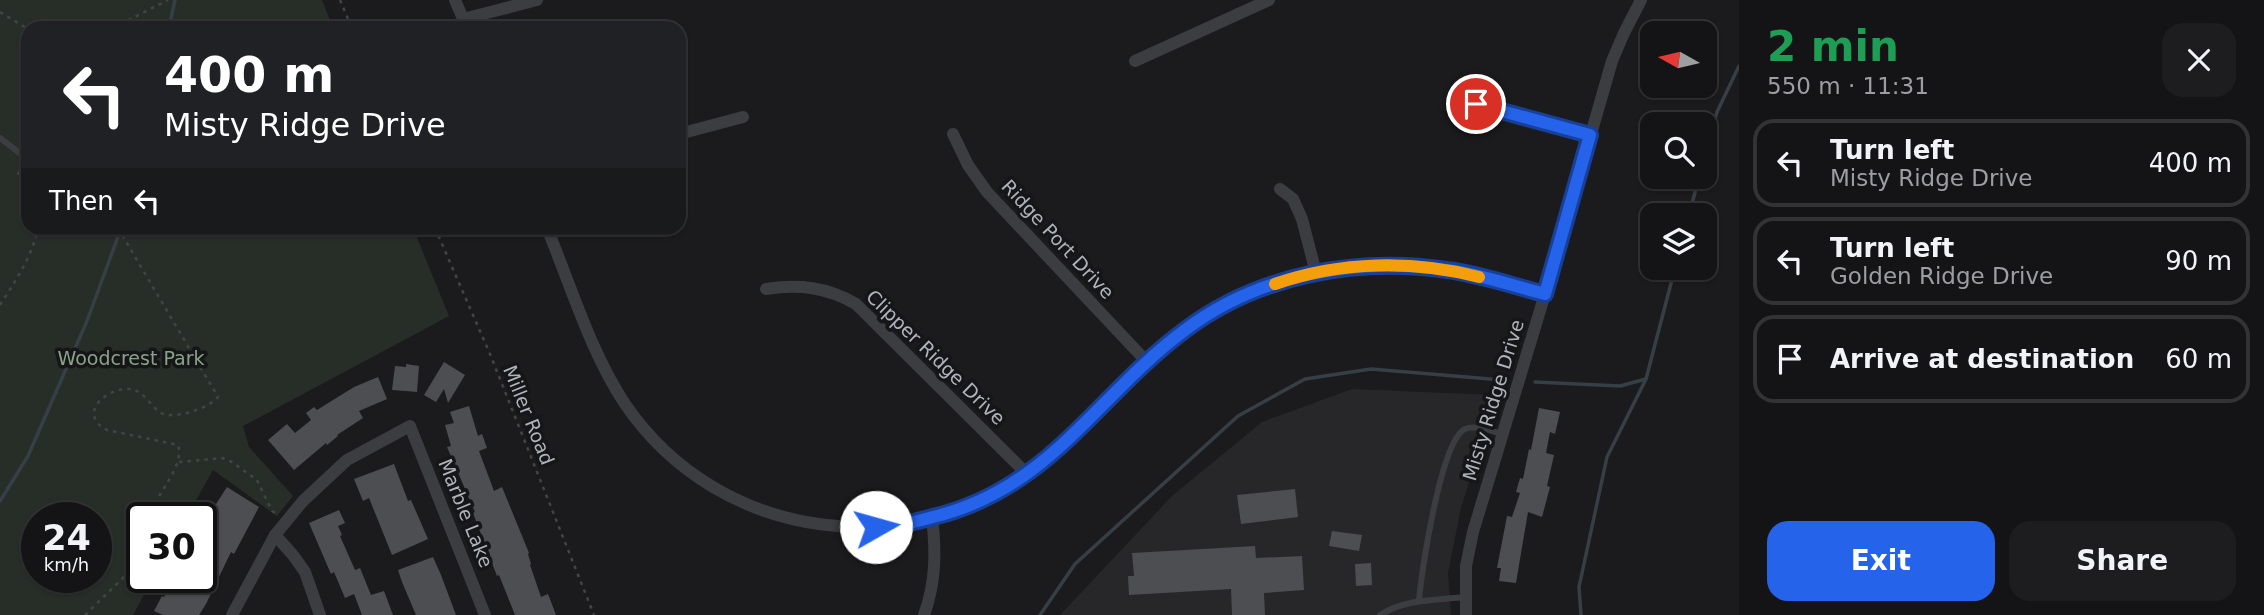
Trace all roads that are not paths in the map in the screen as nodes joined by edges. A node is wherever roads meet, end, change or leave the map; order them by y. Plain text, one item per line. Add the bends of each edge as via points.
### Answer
1 (455, 0) edge
2 (537, 0) edge
3 (1269, 0) edge
4 (1641, 0) edge
5 (464, 21) edge
6 (471, 21) edge
7 (1135, 61) dead end
8 (1459, 101) dead end
9 (743, 117) dead end
10 (686, 132) edge
11 (953, 134) dead end
12 (1590, 135) junction
13 (0, 138) edge
14 (21, 154) edge
15 (1280, 189) dead end
16 (550, 235) edge
17 (1315, 273) junction
18 (766, 289) dead end
19 (1545, 294) junction
20 (1147, 362) junction
21 (1503, 434) junction
22 (1027, 474) junction
23 (932, 517) junction
24 (275, 535) junction
25 (1465, 597) junction
26 (1419, 601) junction
27 (232, 615) edge
28 (320, 615) edge
29 (485, 615) edge
30 (923, 615) edge
31 (1380, 615) edge
32 (1466, 615) edge

1 - 5 street
2 - 6 street
3 - 7 street
4 - 12 street, Misty Ridge Drive via 1612,61
8 - 12 street
9 - 10 street
11 - 20 street, Ridge Port Drive via 987,192
12 - 19 street, Misty Ridge Drive
13 - 14 lane
15 - 17 street via 1293,199 1302,219
16 - 23 street via 609,376 642,426 682,466 740,501 798,521 860,528 892,527
17 - 19 street via 1409,265 1451,270
17 - 20 street via 1225,305 1186,329
18 - 22 street, Clipper Ridge Drive via 810,287 856,304
19 - 21 street, Misty Ridge Drive
20 - 22 street via 1060,448
21 - 25 street, Misty Ridge Drive via 1472,532
21 - 26 lane via 1471,427 1455,438 1433,510
22 - 23 street via 981,501
23 - 30 street via 934,575
24 - 27 street
24 - 28 street via 304,572
24 - 29 street, Marble Lake via 303,500 347,460 410,426
25 - 26 lane
25 - 32 street, Misty Ridge Drive
26 - 31 lane

